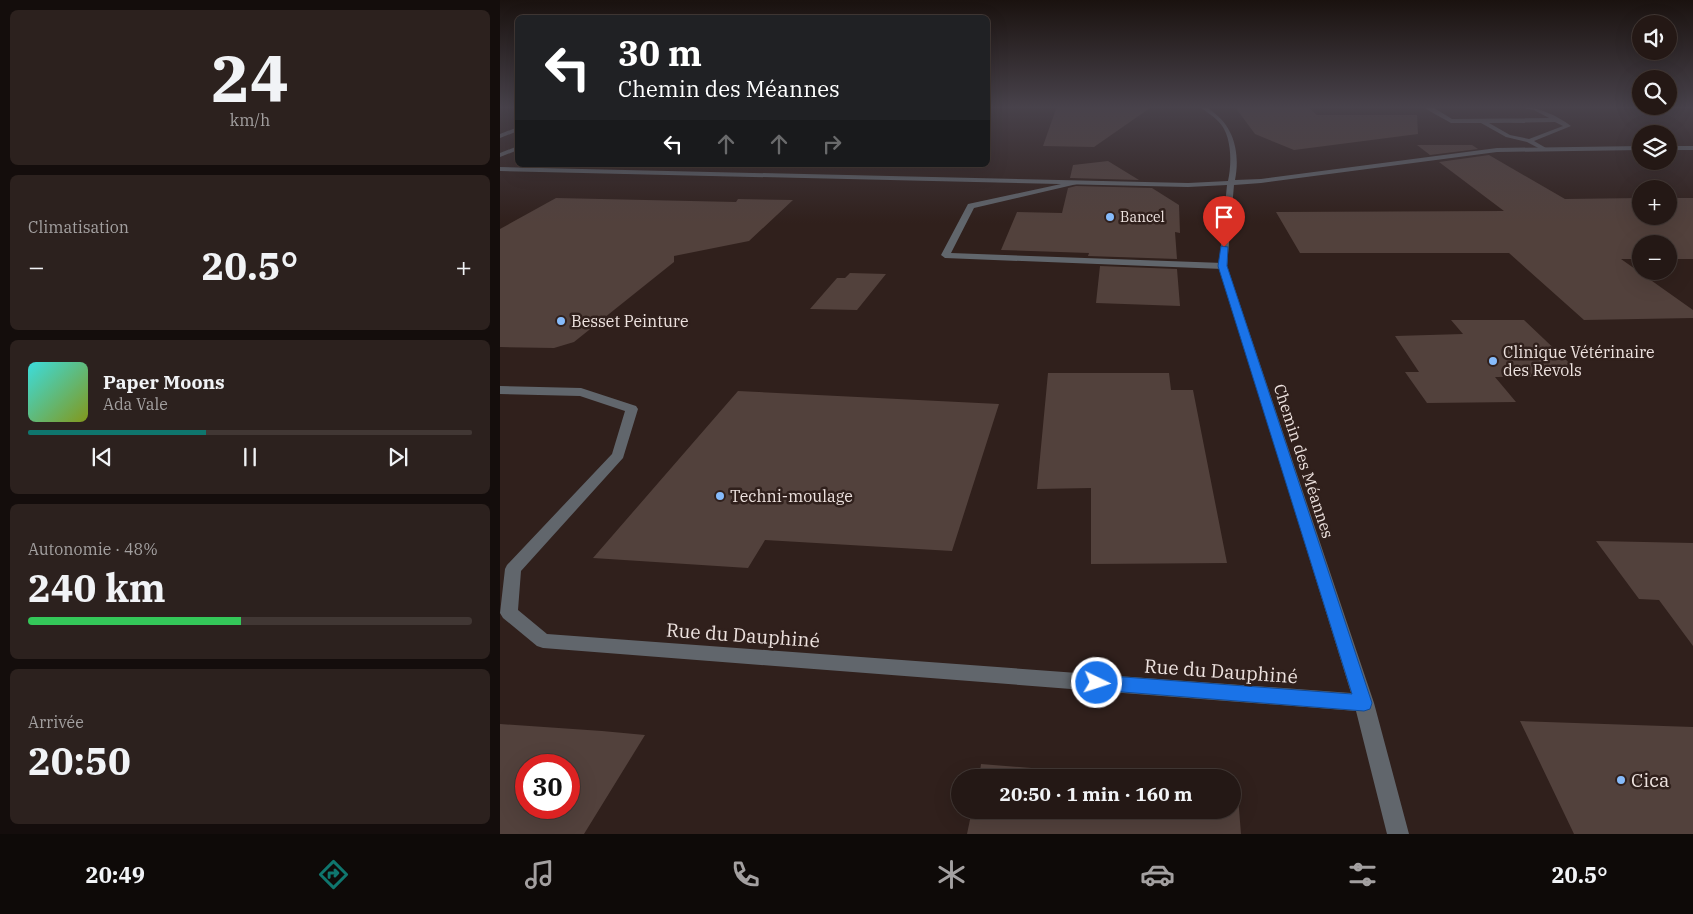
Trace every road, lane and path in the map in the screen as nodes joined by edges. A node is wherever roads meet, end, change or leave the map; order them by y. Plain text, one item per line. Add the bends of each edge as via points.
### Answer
1 (1232, 145) edge
2 (1536, 145) edge
3 (1632, 148) edge
4 (1677, 148) edge
5 (1693, 148) edge
6 (515, 149) edge
7 (1544, 149) junction
8 (500, 155) edge
9 (500, 169) edge
10 (1075, 183) junction
11 (1230, 184) junction
12 (1222, 266) junction
13 (500, 390) edge
14 (1364, 703) junction
15 (1398, 834) edge

1 - 11 street, Chemin des Méannes
2 - 7 street
3 - 7 street
4 - 5 street
6 - 8 street
7 - 11 street via 1476,152
9 - 10 street
10 - 11 street
10 - 12 street via 972,206 945,255
11 - 12 street, Chemin des Méannes
12 - 14 street, Chemin des Méannes
13 - 14 street, Rue du Dauphiné via 581,392 632,409 618,456 513,569 510,613 544,641
14 - 15 street, Chemin des Méannes

